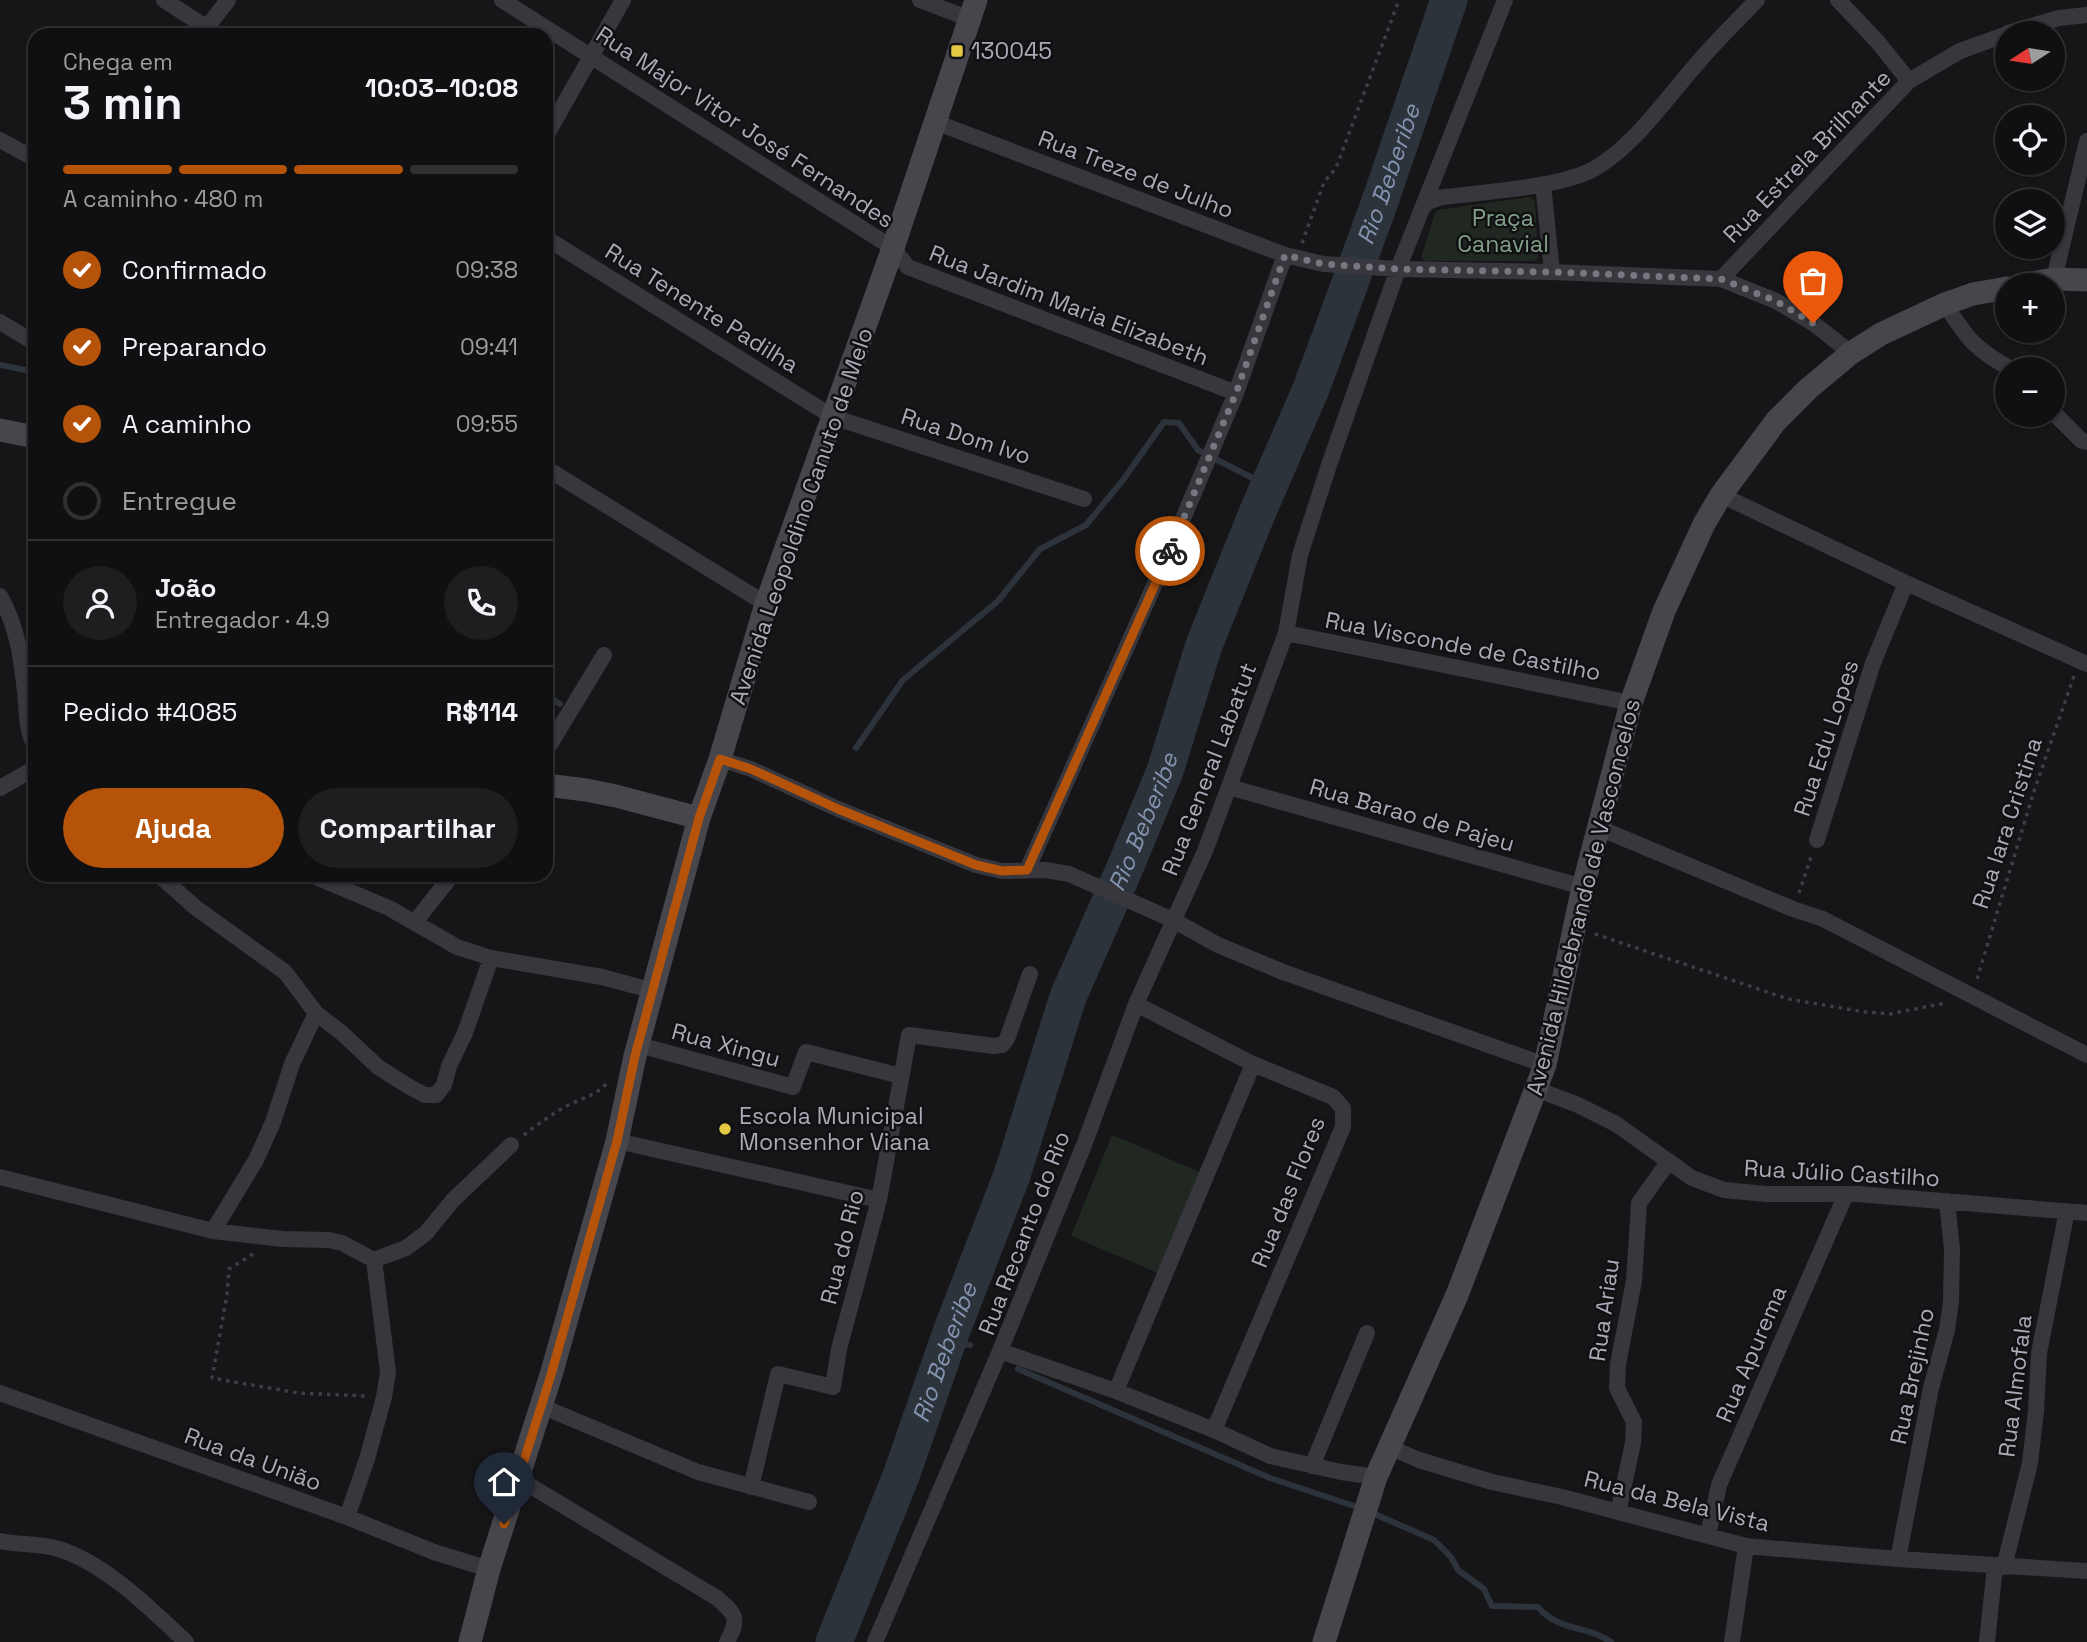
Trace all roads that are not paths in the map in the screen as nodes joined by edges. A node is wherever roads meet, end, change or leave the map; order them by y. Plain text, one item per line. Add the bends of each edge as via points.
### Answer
1 (164, 0) edge
2 (228, 0) edge
3 (502, 0) edge
4 (623, 0) edge
5 (920, 0) edge
6 (1505, 0) edge
7 (1757, 0) edge
8 (1838, 0) edge
9 (973, 9) edge
10 (2087, 15) edge
11 (2049, 21) edge
12 (202, 28) edge
13 (210, 28) edge
14 (547, 28) edge
15 (553, 32) edge
16 (1995, 38) edge
17 (591, 55) junction
18 (1909, 81) junction
19 (935, 122) junction
20 (553, 123) edge
21 (0, 139) edge
22 (2087, 141) edge
23 (28, 155) edge
24 (1544, 184) junction
25 (1421, 209) junction
26 (553, 242) edge
27 (892, 248) junction
28 (1291, 257) junction
29 (1398, 269) junction
30 (1552, 272) junction
31 (2055, 273) edge
32 (1721, 279) junction
33 (2065, 279) edge
34 (2087, 280) edge
35 (1995, 290) edge
36 (1945, 304) junction
37 (0, 322) edge
38 (28, 339) edge
39 (1851, 353) junction
40 (1995, 361) edge
41 (1236, 393) junction
42 (834, 417) junction
43 (2065, 424) edge
44 (0, 430) edge
45 (28, 436) edge
46 (2087, 442) edge
47 (553, 472) edge
48 (1721, 495) junction
49 (1084, 499) dead end
50 (1906, 583) junction
51 (0, 596) edge
52 (766, 604) junction
53 (1286, 633) junction
54 (604, 655) dead end
55 (2083, 663) edge
56 (1631, 703) junction
57 (28, 723) edge
58 (553, 739) edge
59 (720, 759) junction
60 (28, 772) edge
61 (553, 786) edge
62 (1229, 787) junction
63 (0, 788) edge
64 (699, 818) junction
65 (1599, 828) junction
66 (1816, 840) road end
67 (1027, 870) junction
68 (167, 882) edge
69 (327, 882) edge
70 (446, 882) edge
71 (1583, 887) junction
72 (1173, 920) junction
73 (415, 922) junction
74 (491, 958) junction
75 (1030, 974) dead end
76 (654, 991) junction
77 (1136, 1004) junction
78 (316, 1013) junction
79 (639, 1045) junction
80 (2087, 1055) edge
81 (1253, 1064) junction
82 (1545, 1065) junction
83 (901, 1076) junction
84 (1536, 1089) junction
85 (617, 1141) junction
86 (511, 1145) road end
87 (1668, 1161) junction
88 (0, 1177) edge
89 (1846, 1194) junction
90 (879, 1200) junction
91 (1947, 1201) junction
92 (2067, 1211) junction
93 (2087, 1213) edge
94 (213, 1231) junction
95 (374, 1260) junction
96 (1367, 1333) dead end
97 (1000, 1351) junction
98 (1116, 1391) junction
99 (0, 1393) edge
100 (541, 1406) junction
101 (1214, 1430) junction
102 (1389, 1447) junction
103 (1312, 1466) junction
104 (519, 1479) junction
105 (751, 1487) junction
106 (1373, 1487) junction
107 (809, 1502) dead end
108 (1619, 1512) junction
109 (347, 1517) junction
110 (1707, 1535) junction
111 (0, 1541) edge
112 (1746, 1546) junction
113 (1898, 1559) junction
114 (2000, 1566) junction
115 (489, 1569) junction
116 (2087, 1571) edge
117 (186, 1642) edge
118 (470, 1642) edge
119 (727, 1642) edge
120 (875, 1642) edge
121 (1324, 1642) edge
122 (1732, 1642) edge
123 (1987, 1642) edge

1 - 12 street
2 - 13 street
3 - 14 street, Rua Major Vitor José Fernandes
4 - 17 street
5 - 9 street
6 - 25 street, Rua General Labatut
7 - 24 street via 1620,149 1594,169
8 - 18 street
9 - 19 street, Avenida Leopoldino Canuto de Melo
10 - 11 street, Rua Estrela Brilhante
15 - 17 street, Rua Major Vitor José Fernandes
16 - 18 street, Rua Estrela Brilhante via 1960,51
17 - 20 street
17 - 27 street, Rua Major Vitor José Fernandes
18 - 32 street, Rua Estrela Brilhante
19 - 27 street, Avenida Leopoldino Canuto de Melo
19 - 28 street, Rua Treze de Julho
21 - 23 street
22 - 31 street
24 - 25 street via 1438,198
24 - 30 street
25 - 29 street, Rua General Labatut
26 - 42 street, Rua Tenente Padilha
27 - 41 street, Rua Jardim Maria Elizabeth via 908,267
27 - 42 street, Avenida Leopoldino Canuto de Melo
28 - 29 street, Rua Treze de Julho
28 - 41 street
29 - 30 street, Rua Treze de Julho
29 - 53 street, Rua General Labatut via 1300,555
30 - 32 street, Rua Treze de Julho
32 - 39 street, Rua Treze de Julho via 1776,301
33 - 34 street
35 - 36 street, Avenida Hildebrando de Vasconcelos
36 - 39 street, Avenida Hildebrando de Vasconcelos
36 - 40 street via 1967,338
37 - 38 street
39 - 48 street, Avenida Hildebrando de Vasconcelos via 1776,421
41 - 67 street
42 - 49 street, Rua Dom Ivo
42 - 52 street, Avenida Leopoldino Canuto de Melo
43 - 46 street
44 - 45 street
47 - 52 street
48 - 50 street
48 - 56 street, Avenida Hildebrando de Vasconcelos via 1664,611
50 - 55 street
50 - 66 street, Rua Edu Lopes via 1873,663
51 - 57 street via 15,627
52 - 59 street, Avenida Leopoldino Canuto de Melo
53 - 56 street, Rua Visconde de Castilho
53 - 62 street, Rua General Labatut
54 - 58 street
56 - 65 street, Avenida Hildebrando de Vasconcelos
59 - 64 street, Avenida Leopoldino Canuto de Melo
59 - 67 street via 976,865
60 - 63 street
61 - 64 street via 616,796
62 - 71 street, Rua Barao de Pajeu
62 - 72 street, Rua General Labatut
64 - 76 street, Avenida Leopoldino Canuto de Melo
65 - 71 street, Avenida Hildebrando de Vasconcelos
65 - 80 street via 1822,919
67 - 72 street via 1069,874
68 - 78 street via 285,972
69 - 73 street
70 - 73 street
71 - 82 street, Avenida Hildebrando de Vasconcelos
72 - 77 street, Rua Recanto do Rio
72 - 82 street via 1283,972
73 - 74 street via 457,947
74 - 76 street via 603,977
74 - 78 street via 465,1033 436,1095 408,1086 378,1067
75 - 83 street, Rua do Rio via 1002,1045 909,1035
76 - 79 street, Avenida Leopoldino Canuto de Melo
77 - 81 street, Rua das Flores
77 - 97 street, Rua Recanto do Rio
78 - 94 street via 256,1160
79 - 83 street, Rua Xingu via 793,1087 806,1052
79 - 85 street, Avenida Leopoldino Canuto de Melo
81 - 98 street
81 - 101 street, Rua das Flores via 1333,1097 1343,1108 1344,1118
82 - 84 street, Avenida Hildebrando de Vasconcelos
83 - 90 street, Rua do Rio
84 - 87 street, Rua Júlio Castilho via 1616,1124
84 - 102 street, Avenida Hildebrando de Vasconcelos via 1457,1295
85 - 90 street
85 - 100 street, Avenida Leopoldino Canuto de Melo
86 - 95 street via 453,1200 426,1233 407,1248
87 - 89 street, Rua Júlio Castilho via 1692,1178 1724,1190
87 - 108 street, Rua Ariau via 1639,1203 1634,1281 1617,1376 1619,1396 1634,1422
88 - 94 street
89 - 91 street, Rua Júlio Castilho
89 - 110 street, Rua Apurema via 1720,1485
90 - 105 street, Rua do Rio via 838,1349 833,1387 778,1374
91 - 92 street, Rua Júlio Castilho
91 - 113 street, Rua Brejinho via 1951,1301
92 - 93 street, Rua Júlio Castilho
92 - 114 street, Rua Almofala via 2039,1353 2030,1463
94 - 95 street via 328,1240
95 - 109 street via 388,1371 367,1459
96 - 103 street
97 - 98 street, Rua Recanto do Rio
97 - 120 street
98 - 101 street, Rua Recanto do Rio
99 - 109 street, Rua da União
100 - 104 street, Avenida Leopoldino Canuto de Melo
100 - 105 street via 698,1472
101 - 103 street, Rua Recanto do Rio via 1270,1456
102 - 106 street, Avenida Hildebrando de Vasconcelos
102 - 108 street, Rua da Bela Vista via 1492,1482
103 - 106 street, Rua Recanto do Rio
104 - 115 street, Avenida Leopoldino Canuto de Melo
104 - 119 street via 717,1598 735,1616
105 - 107 street
106 - 121 street, Avenida Hildebrando de Vasconcelos
108 - 110 street, Rua da Bela Vista
109 - 115 street, Rua da União
110 - 112 street, Rua da Bela Vista
111 - 117 street via 59,1549 86,1560
112 - 113 street, Rua da Bela Vista
112 - 122 street
113 - 114 street, Rua da Bela Vista
114 - 116 street, Rua da Bela Vista
114 - 123 street, Rua Almofala
115 - 118 street, Avenida Leopoldino Canuto de Melo

